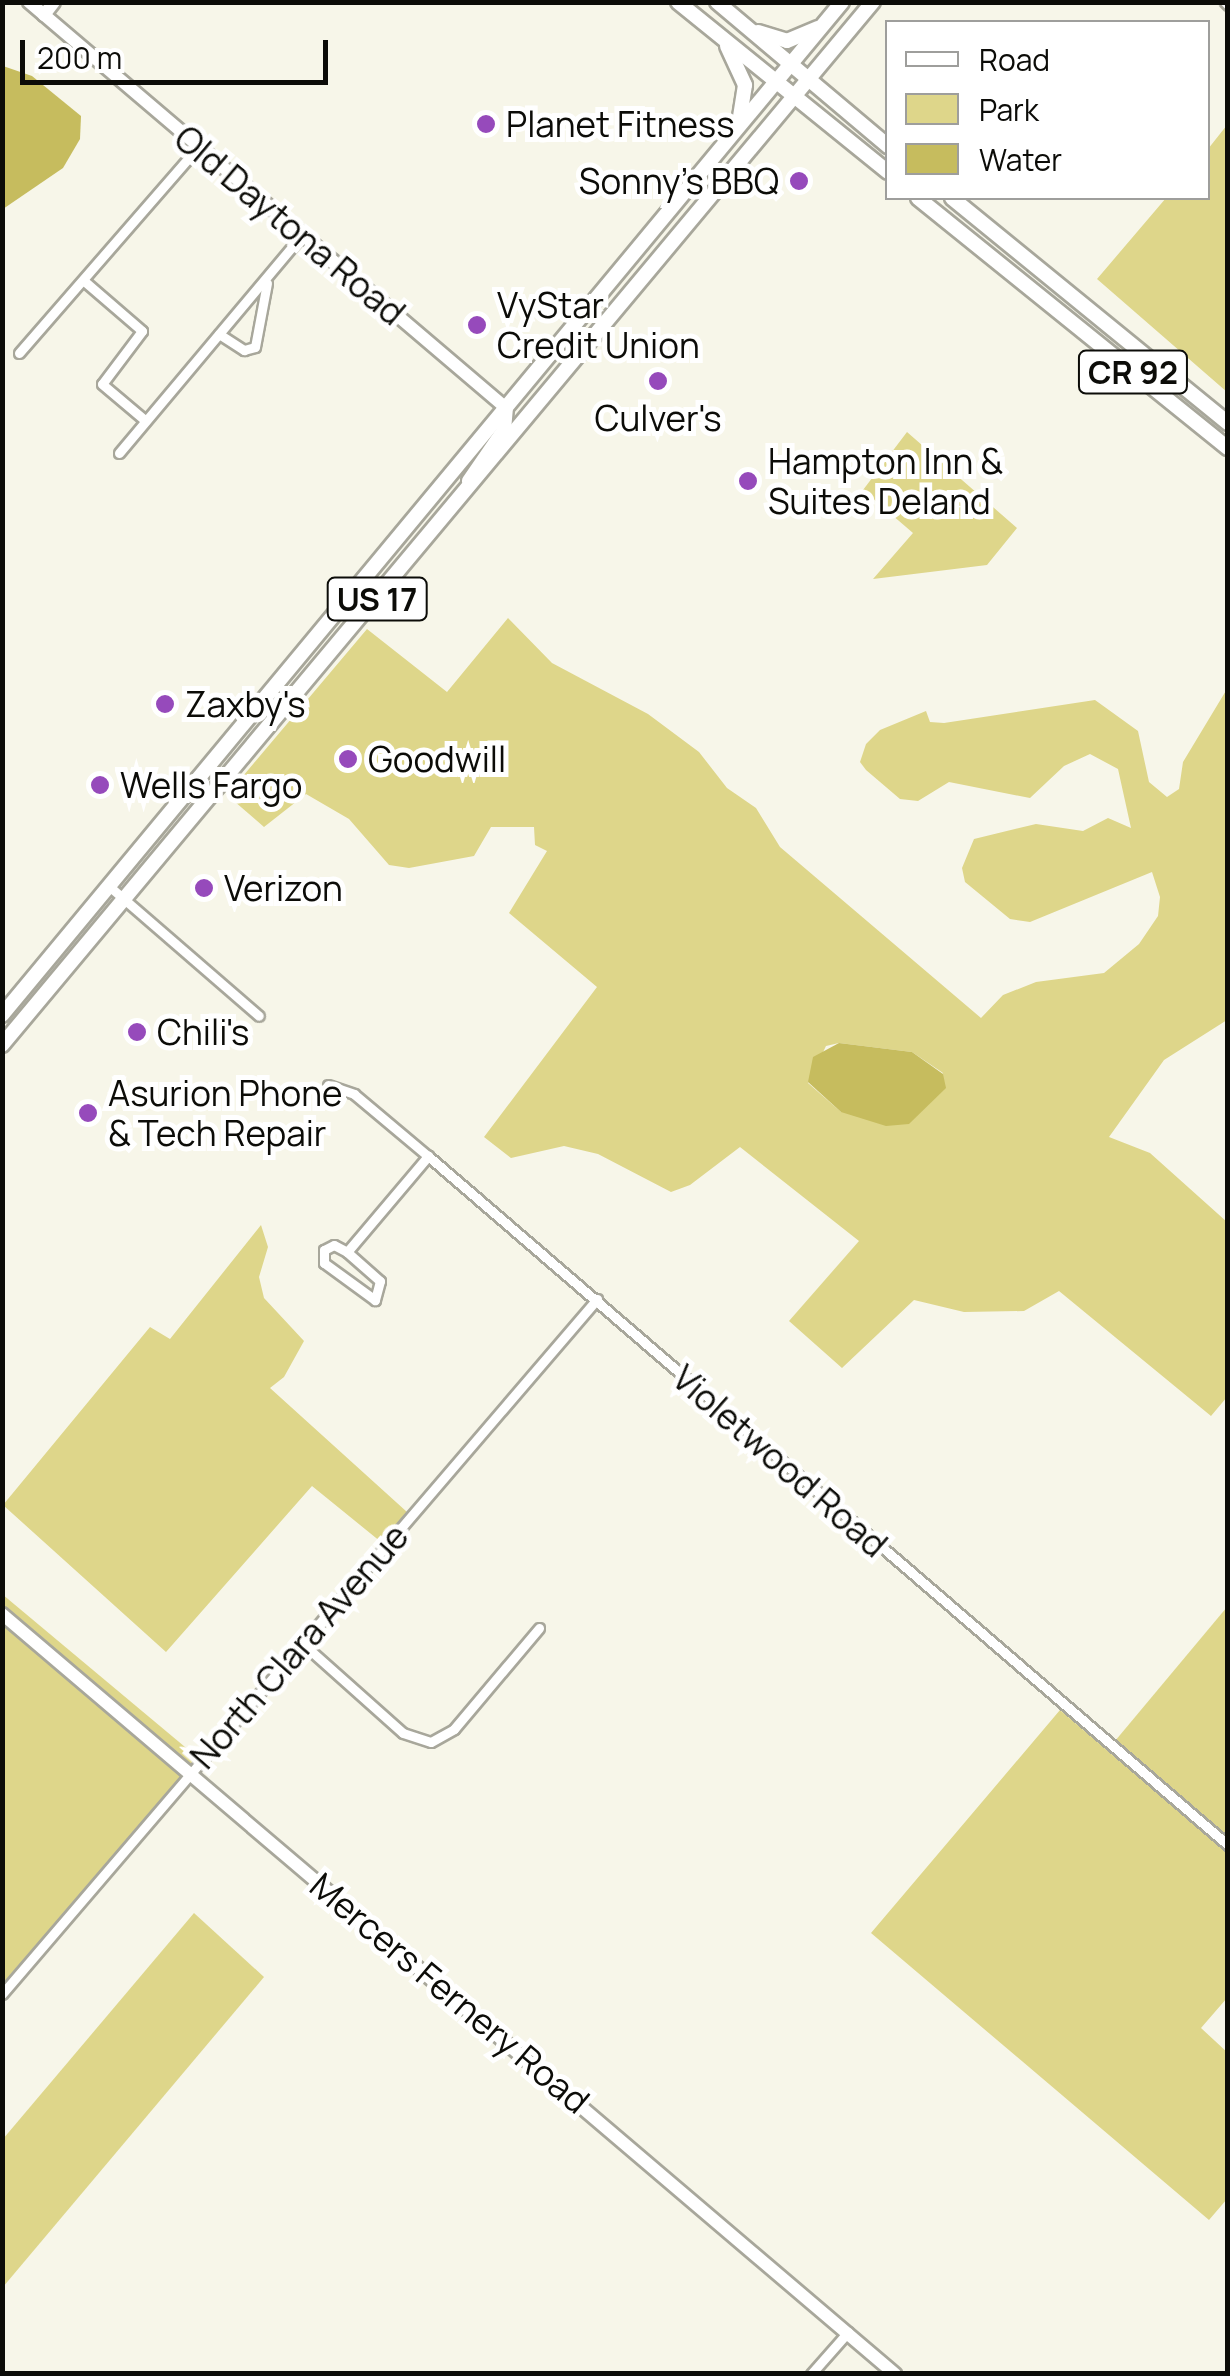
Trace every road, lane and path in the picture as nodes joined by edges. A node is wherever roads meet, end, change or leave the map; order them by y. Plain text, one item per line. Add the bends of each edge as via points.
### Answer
1 (29, 2) edge
2 (54, 2) edge
3 (678, 2) edge
4 (717, 2) edge
5 (842, 2) edge
6 (873, 2) edge
7 (44, 15) junction
8 (826, 22) junction
9 (746, 27) junction
10 (721, 37) junction
11 (791, 66) junction
12 (808, 81) junction
13 (778, 82) junction
14 (795, 97) junction
15 (736, 132) junction
16 (885, 143) edge
17 (198, 147) junction
18 (868, 157) junction
19 (885, 170) edge
20 (920, 200) edge
21 (954, 200) edge
22 (969, 212) junction
23 (963, 234) junction
24 (302, 235) junction
25 (269, 274) junction
26 (82, 280) junction
27 (1057, 284) junction
28 (608, 285) junction
29 (1040, 296) junction
30 (219, 334) junction
31 (596, 337) junction
32 (19, 353) dead end
33 (1164, 372) junction
34 (524, 386) junction
35 (1152, 386) junction
36 (506, 408) junction
37 (146, 421) junction
38 (1227, 422) edge
39 (520, 427) junction
40 (1228, 448) edge
41 (120, 453) dead end
42 (457, 504) junction
43 (330, 622) junction
44 (309, 648) junction
45 (327, 657) junction
46 (297, 693) junction
47 (110, 886) junction
48 (124, 899) junction
49 (2, 1015) edge
50 (260, 1016) dead end
51 (2, 1045) edge
52 (328, 1086) dead end
53 (428, 1156) junction
54 (347, 1252) junction
55 (597, 1299) junction
56 (2, 1614) edge
57 (539, 1628) dead end
58 (302, 1643) junction
59 (190, 1773) junction
60 (1228, 1845) edge
61 (2, 1994) edge
62 (848, 2332) junction
63 (811, 2374) edge
64 (895, 2374) edge

1 - 7 street, Old Daytona Road
2 - 7 street
3 - 10 main road
4 - 9 main road
5 - 8 main road, US 17
6 - 12 main road, US 17
7 - 17 street, Old Daytona Road
8 - 9 main road via 787,41
8 - 11 main road, US 17
9 - 11 main road
10 - 13 main road
10 - 15 main road via 745,85
11 - 12 main road
11 - 13 main road, US 17
12 - 14 main road, US 17
12 - 16 main road
13 - 14 main road
13 - 15 main road, US 17
14 - 18 main road
14 - 31 main road, US 17
15 - 28 main road, US 17
16 - 18 main road
17 - 24 street, Old Daytona Road
17 - 26 street
18 - 19 main road
20 - 23 main road, CR 92
21 - 22 main road, CR 92
22 - 23 main road
22 - 27 main road, CR 92
23 - 29 main road, CR 92
24 - 25 street
24 - 36 street, Old Daytona Road
25 - 30 street
25 - 30 street via 255,346 244,350
26 - 32 street
26 - 37 street via 142,331 102,384
27 - 29 main road
27 - 33 main road, CR 92
28 - 31 main road
28 - 34 main road, US 17
29 - 35 main road, CR 92
30 - 37 street
31 - 39 main road, US 17
33 - 35 main road
33 - 38 main road, CR 92
34 - 36 main road, US 17
34 - 39 main road
35 - 40 main road, CR 92
36 - 42 main road via 504,430
36 - 43 main road, US 17
37 - 41 street
39 - 42 main road, US 17
42 - 45 main road, US 17
43 - 44 main road, US 17
43 - 45 main road via 323,642
44 - 46 main road
44 - 47 main road, US 17
45 - 46 main road, US 17
46 - 48 main road, US 17
47 - 48 street
47 - 49 main road, US 17
48 - 50 street
48 - 51 main road, US 17
52 - 53 street, Violetwood Road via 354,1094
53 - 54 street
53 - 55 street, Violetwood Road
54 - 54 street via 380,1281 375,1300 324,1263 324,1250 334,1245
55 - 58 street, North Clara Avenue
55 - 60 street, Violetwood Road
56 - 59 street, Mercers Fernery Road
57 - 58 street via 454,1729 431,1742 403,1733
58 - 59 street, North Clara Avenue
59 - 61 street, North Clara Avenue
59 - 62 street, Mercers Fernery Road
62 - 63 street
62 - 64 street, Mercers Fernery Road

